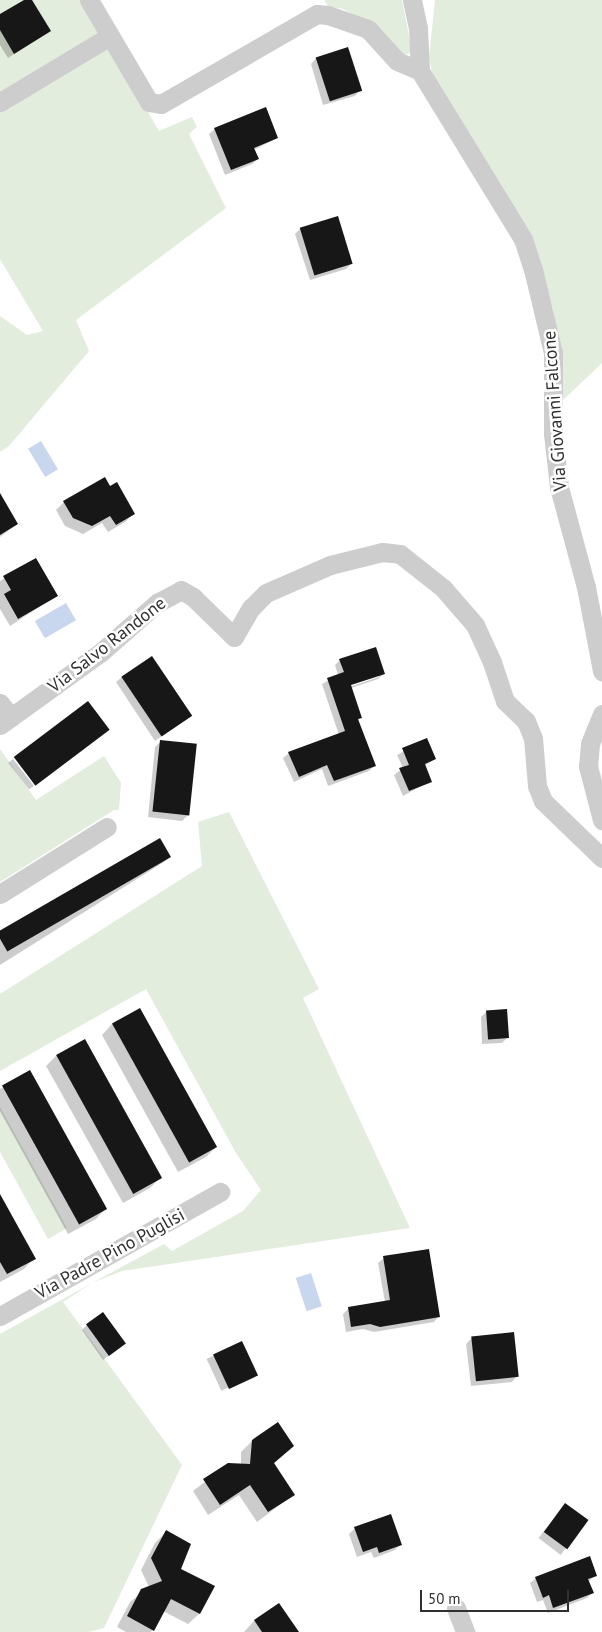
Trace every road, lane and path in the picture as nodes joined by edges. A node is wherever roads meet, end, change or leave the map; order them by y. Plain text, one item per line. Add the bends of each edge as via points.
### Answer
1 (89, 0) edge
2 (412, 0) edge
3 (110, 36) junction
4 (420, 71) junction
5 (0, 102) edge
6 (602, 671) edge
7 (602, 714) edge
8 (4, 715) edge
9 (602, 820) edge
10 (107, 827) dead end
11 (602, 858) edge
12 (0, 894) edge
13 (220, 1192) dead end
14 (0, 1316) edge
15 (456, 1608) dead end
16 (465, 1632) edge

1 - 3 street
2 - 4 street, Via Giovanni Falcone via 418,28
3 - 4 street via 149,102 161,104 317,14 368,29 397,61
3 - 5 street
4 - 6 street, Via Giovanni Falcone via 523,239 533,269 553,353 553,434 559,487 586,587
7 - 9 street via 590,744 588,766
8 - 11 street, Via Salvo Randone via 100,653 157,603 181,590 193,597 234,637 251,608 266,593 330,565 382,552 400,554 443,588 475,625 505,700 526,721 533,738 537,786 542,802
10 - 12 street
13 - 14 street, Via Padre Pino Puglisi
15 - 16 street

